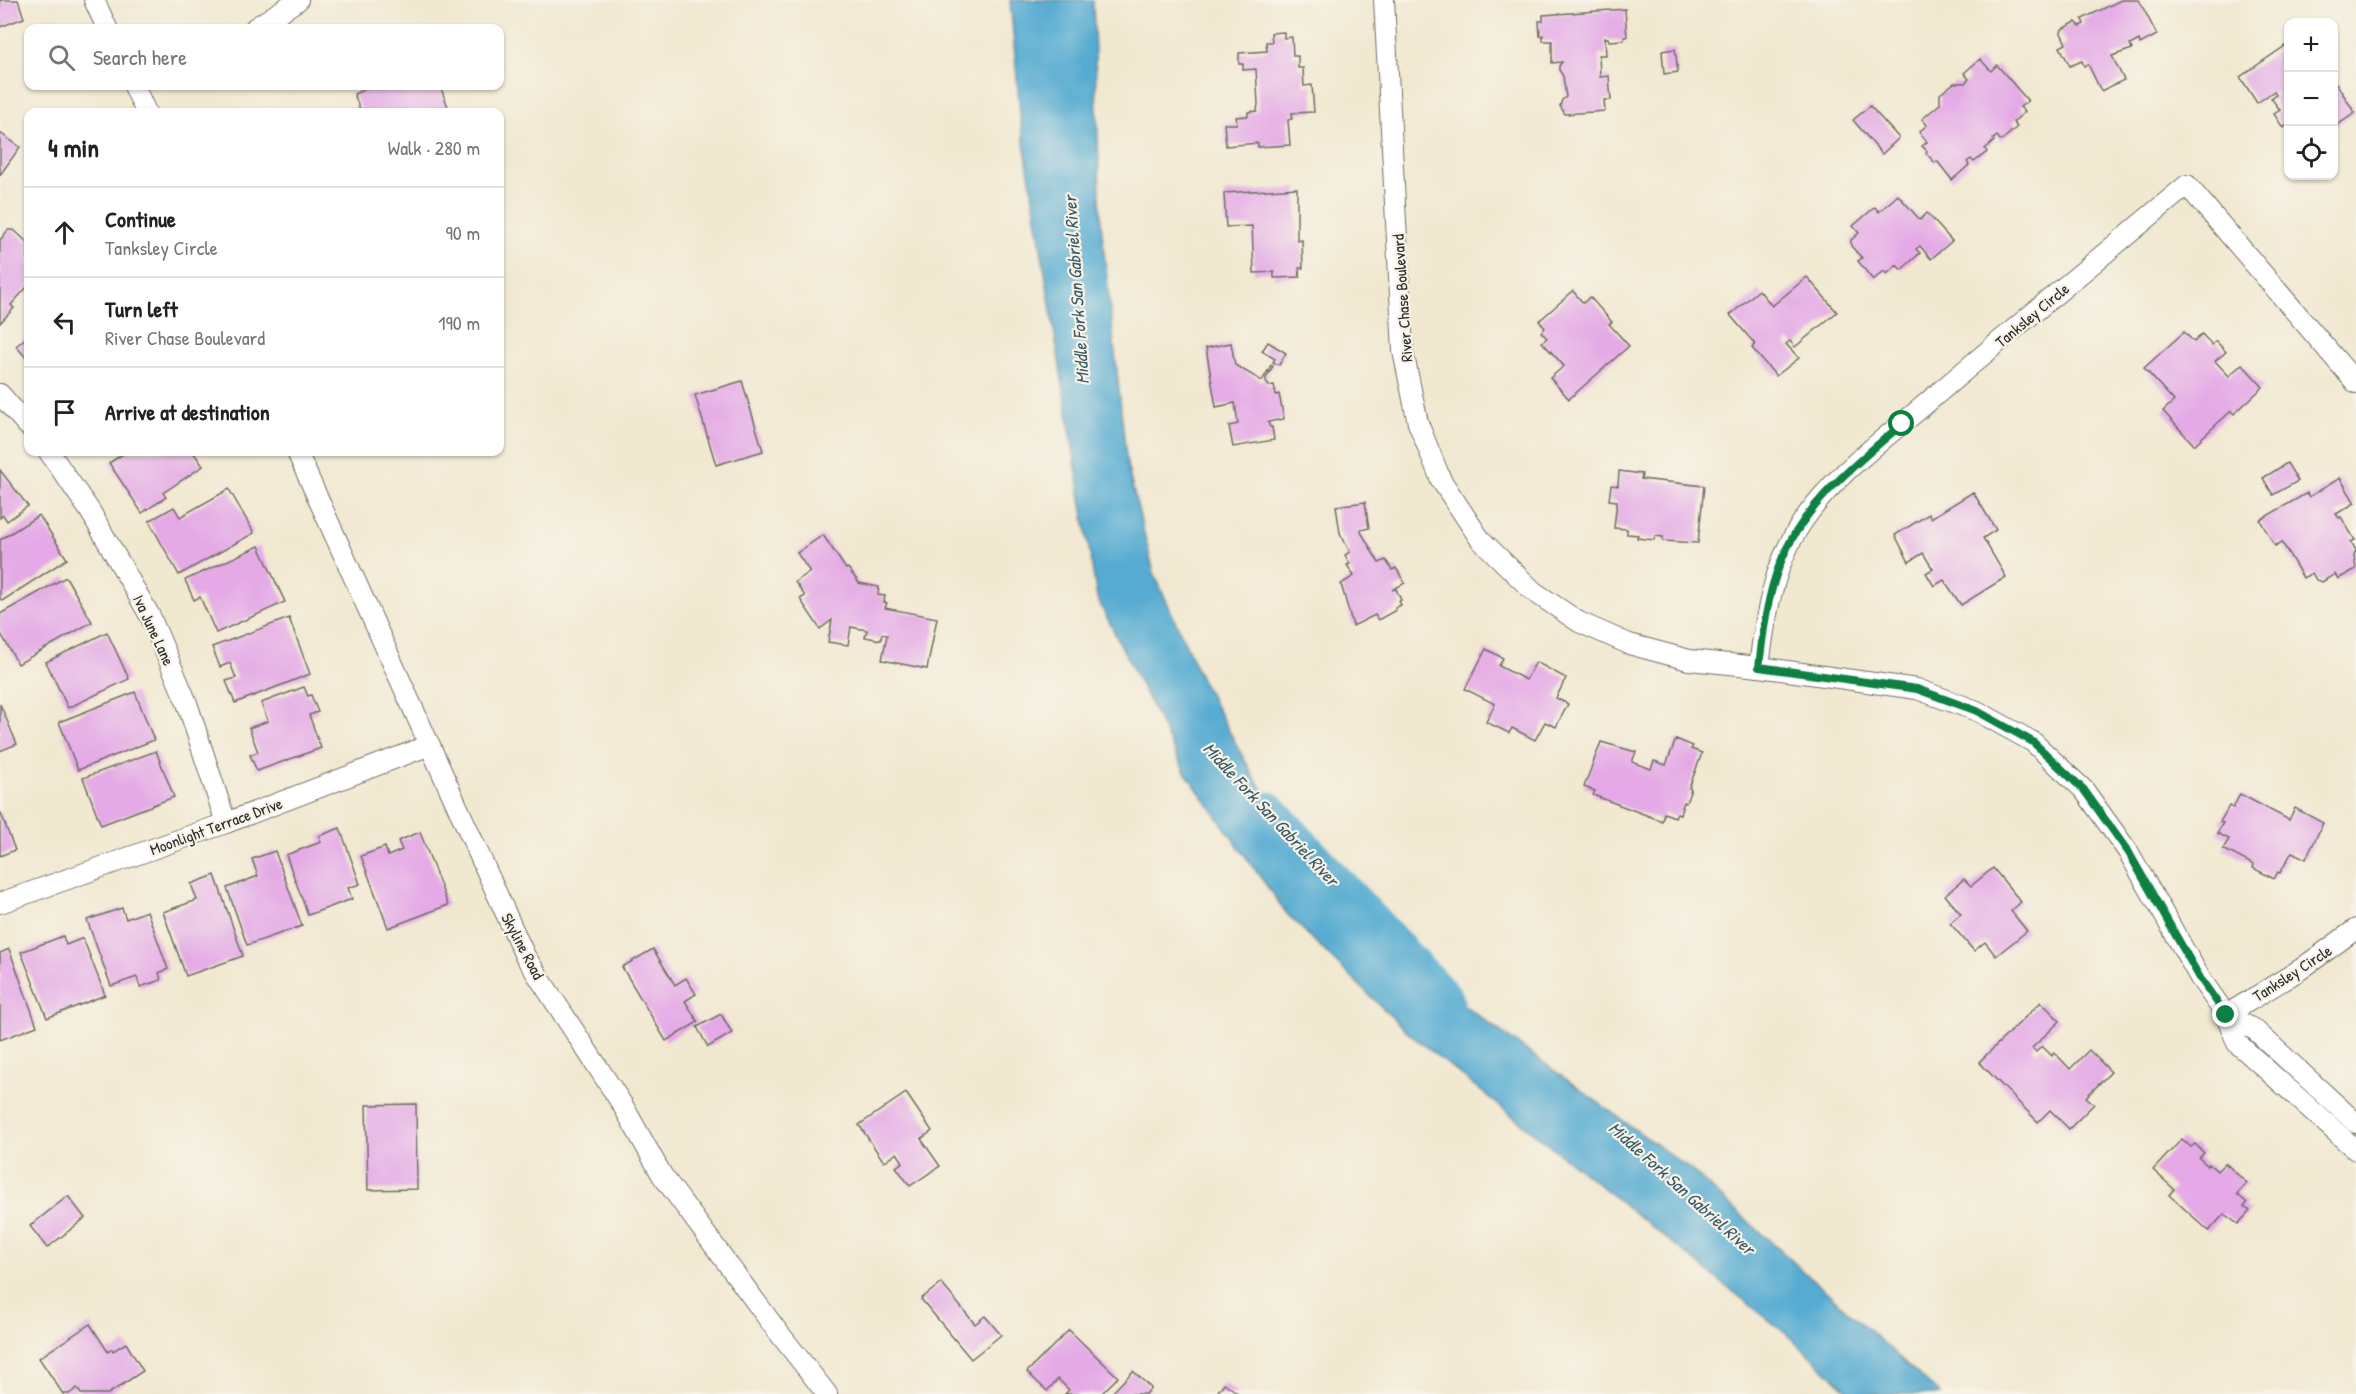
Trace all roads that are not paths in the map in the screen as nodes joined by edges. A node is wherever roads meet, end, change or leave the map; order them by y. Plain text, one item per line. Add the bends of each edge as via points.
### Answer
1 (94, 0) edge
2 (298, 0) edge
3 (1384, 0) edge
4 (105, 24) edge
5 (261, 24) edge
6 (136, 90) edge
7 (144, 108) edge
8 (2356, 383) edge
9 (0, 394) edge
10 (24, 421) edge
11 (52, 456) edge
12 (299, 456) edge
13 (1759, 667) junction
14 (430, 745) junction
15 (226, 823) junction
16 (0, 903) edge
17 (2356, 929) edge
18 (2226, 1015) junction
19 (2356, 1123) edge
20 (2356, 1150) edge
21 (827, 1394) edge

1 - 4 street
2 - 5 street
3 - 13 street, River Chase Boulevard via 1403,351 1418,423 1441,480 1480,538 1533,591 1579,622 1629,644 1689,660
6 - 7 street
8 - 13 street, Tanksley Circle via 2187,185 1840,478 1801,524 1780,563 1764,624
9 - 10 street
11 - 15 street, Iva June Lane via 90,512 150,616 187,704
12 - 14 street, Skyline Road
13 - 18 street, River Chase Boulevard via 1917,689 1977,711 2033,742 2091,799 2129,853 2200,978
14 - 15 street, Moonlight Terrace Drive
14 - 21 street, Skyline Road via 525,956 622,1104 662,1175
15 - 16 street, Moonlight Terrace Drive
17 - 18 street, Tanksley Circle via 2301,969
18 - 19 street, River Chase Boulevard via 2255,1030
18 - 20 street, River Chase Boulevard via 2236,1043

